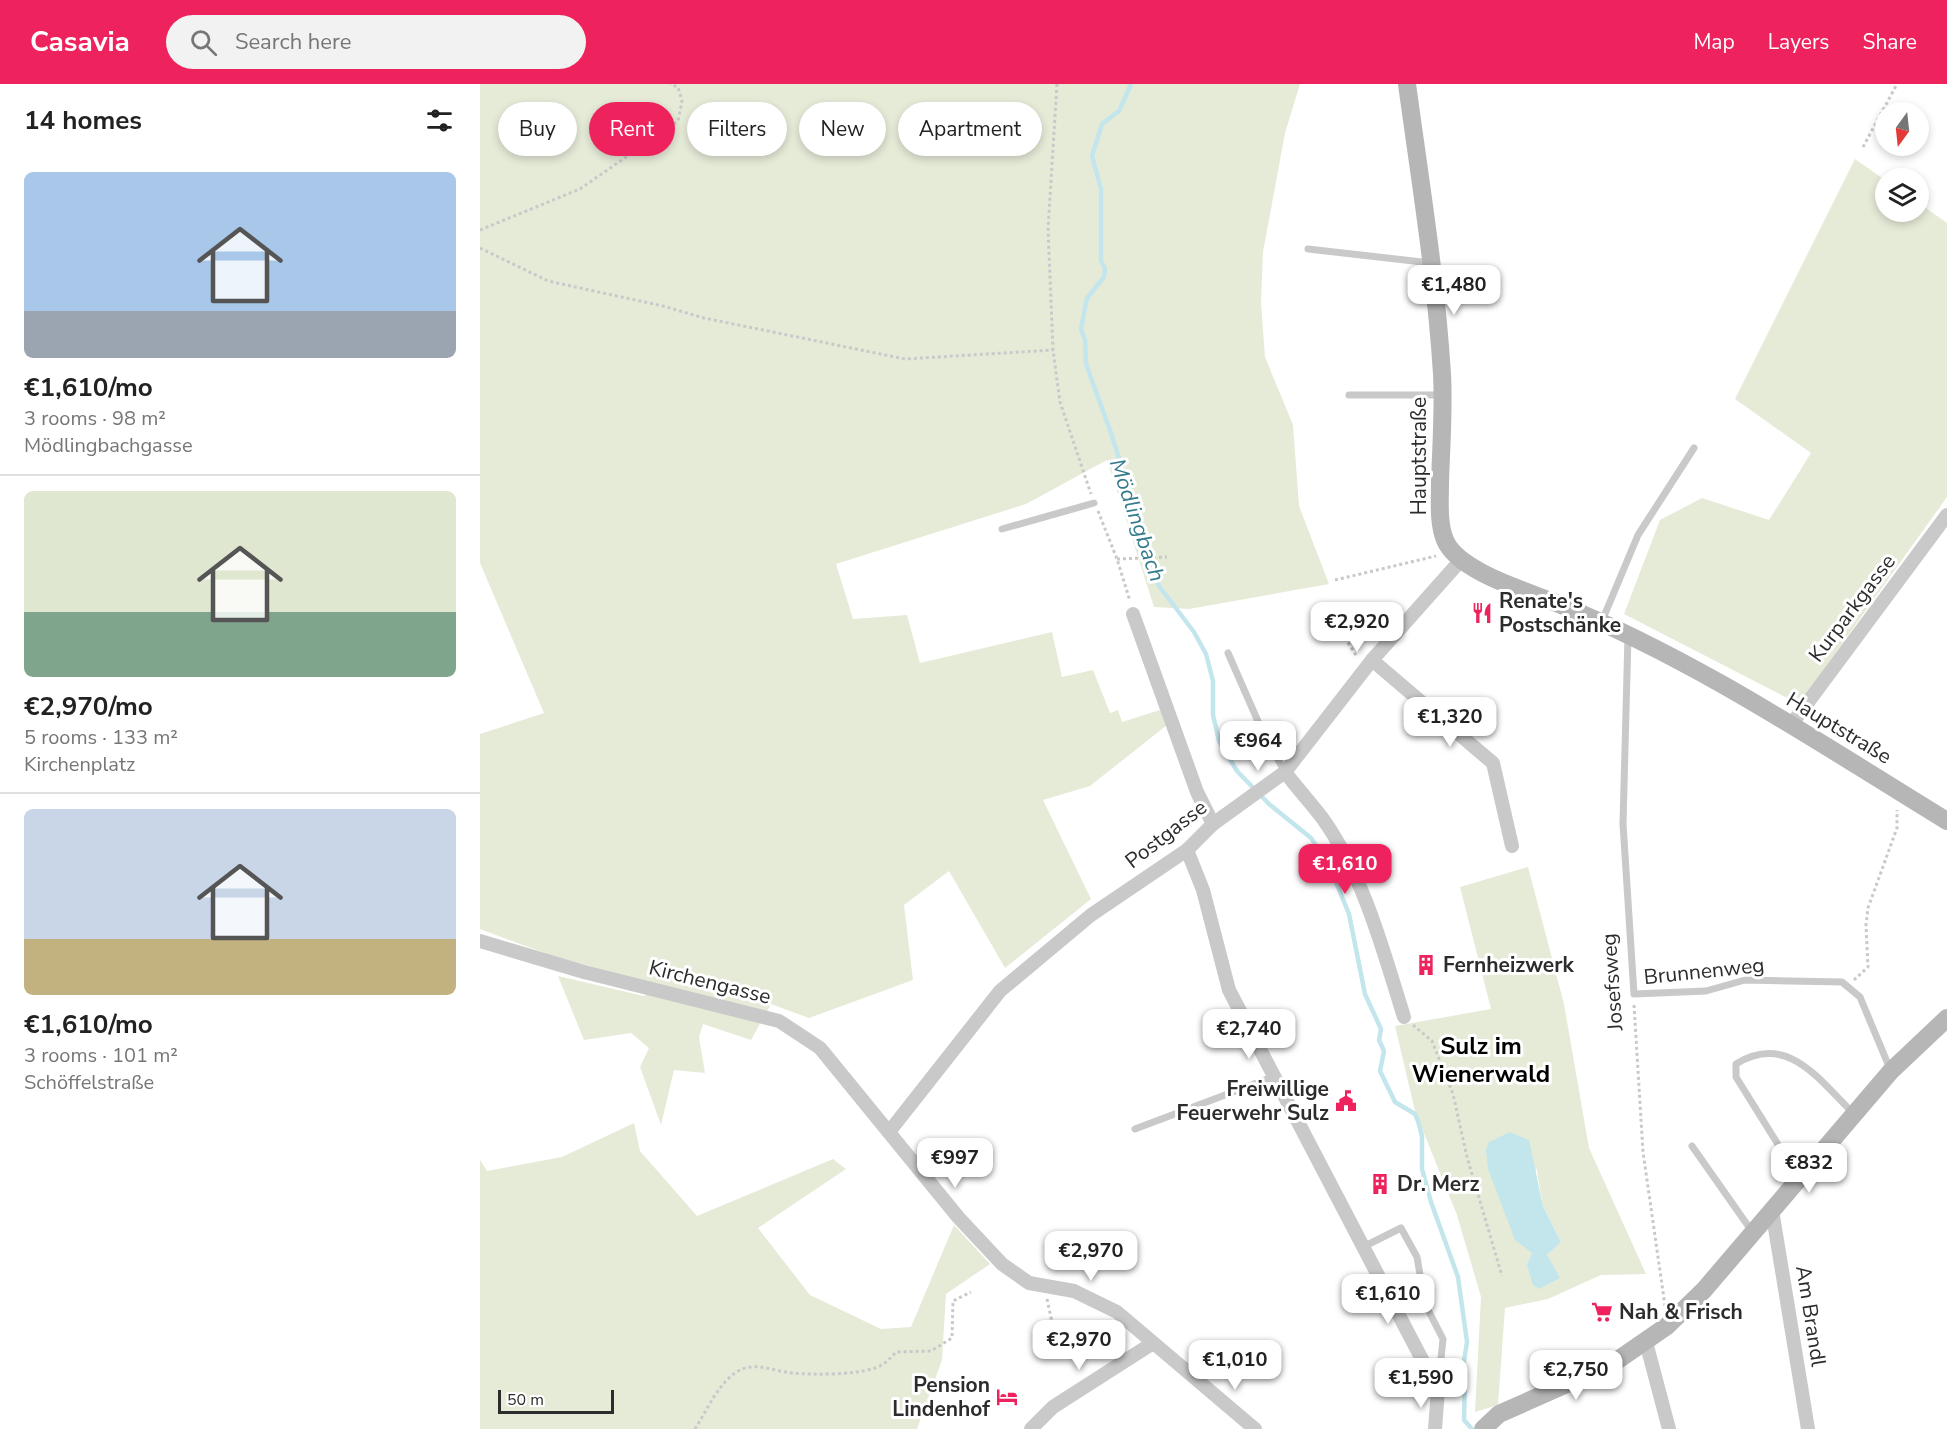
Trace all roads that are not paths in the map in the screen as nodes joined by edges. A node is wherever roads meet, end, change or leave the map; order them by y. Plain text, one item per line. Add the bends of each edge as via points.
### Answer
1 (1407, 84) edge
2 (1308, 249) dead end
3 (1431, 263) junction
4 (1349, 395) dead end
5 (1442, 395) junction
6 (1694, 448) dead end
7 (1094, 503) road end
8 (1947, 515) edge
9 (1002, 529) dead end
10 (1457, 556) junction
11 (1134, 614) road end
12 (1602, 621) junction
13 (1628, 634) junction
14 (1228, 653) dead end
15 (1368, 664) junction
16 (1791, 725) junction
17 (1285, 772) junction
18 (1947, 821) edge
19 (1213, 824) junction
20 (1512, 846) dead end
21 (1187, 850) junction
22 (480, 941) edge
23 (1634, 994) joint
24 (1404, 1017) road end
25 (1947, 1018) edge
26 (1891, 1071) junction
27 (1275, 1076) junction
28 (1854, 1114) junction
29 (1135, 1129) dead end
30 (889, 1132) junction
31 (1692, 1146) dead end
32 (1799, 1178) junction
33 (1772, 1210) junction
34 (1753, 1233) junction
35 (1365, 1246) junction
36 (1646, 1342) junction
37 (1152, 1343) junction
38 (1438, 1390) junction
39 (1031, 1429) edge
40 (1255, 1429) edge
41 (1435, 1429) edge
42 (1483, 1429) edge
43 (1669, 1429) edge
44 (1808, 1429) edge

1 - 3 main road, Hauptstraße
2 - 3 lane
3 - 5 main road, Hauptstraße
4 - 5 lane
5 - 10 main road, Hauptstraße via 1440,512 1444,540
6 - 12 lane via 1638,535
7 - 9 lane
8 - 16 street, Kurparkgasse
10 - 12 main road, Hauptstraße via 1489,575
10 - 15 street, Postgasse
11 - 19 street via 1197,792
12 - 13 main road, Hauptstraße
13 - 16 main road, Hauptstraße
13 - 23 lane, Josefsweg via 1623,824
14 - 17 lane
15 - 17 street, Postgasse
15 - 20 street via 1493,763
16 - 18 main road, Hauptstraße
17 - 19 street, Postgasse
17 - 24 street via 1323,820 1356,880
19 - 21 street, Postgasse
21 - 27 street via 1203,890 1229,990
21 - 30 street, Postgasse via 1091,915 1000,991
22 - 30 street, Kirchengasse via 584,972 779,1021 820,1048
23 - 26 lane, Brunnenweg via 1706,992 1745,980 1842,982 1860,997
25 - 26 main road
26 - 28 main road
27 - 29 lane
27 - 35 street
28 - 32 main road
28 - 32 lane via 1794,1058 1760,1052 1736,1064 1737,1077
30 - 37 street, Kirchengasse via 1002,1264 1029,1283 1074,1291 1117,1312
31 - 34 lane
32 - 33 main road
33 - 34 main road
33 - 44 street, Am Brandl
34 - 36 main road via 1704,1290
35 - 38 street
35 - 38 lane via 1401,1228 1417,1257 1425,1304 1443,1339
36 - 42 main road via 1612,1364 1499,1414
36 - 43 street
37 - 39 street via 1053,1407
37 - 40 street, Kirchengasse
38 - 41 street

